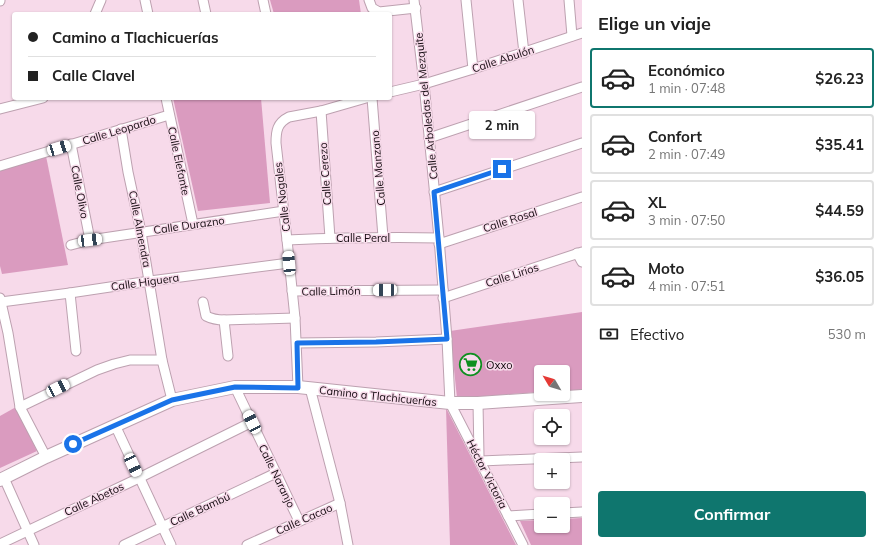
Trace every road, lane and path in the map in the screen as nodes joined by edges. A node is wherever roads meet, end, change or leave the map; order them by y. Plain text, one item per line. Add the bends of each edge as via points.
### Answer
1 (101, 0) edge
2 (145, 0) edge
3 (203, 0) edge
4 (263, 0) edge
5 (369, 0) edge
6 (466, 0) edge
7 (518, 0) edge
8 (569, 0) edge
9 (415, 4) edge
10 (96, 12) edge
11 (148, 12) edge
12 (206, 12) edge
13 (266, 12) edge
14 (582, 33) edge
15 (572, 36) junction
16 (524, 53) junction
17 (473, 69) junction
18 (424, 84) junction
19 (582, 87) edge
20 (392, 92) edge
21 (35, 100) edge
22 (166, 100) edge
23 (359, 100) edge
24 (372, 100) edge
25 (0, 109) edge
26 (321, 111) junction
27 (169, 115) junction
28 (121, 129) junction
29 (429, 138) junction
30 (582, 143) edge
31 (71, 144) junction
32 (0, 166) edge
33 (434, 192) junction
34 (582, 197) edge
35 (284, 211) junction
36 (193, 224) junction
37 (141, 232) junction
38 (384, 237) junction
39 (330, 238) junction
40 (90, 240) junction
41 (287, 240) junction
42 (439, 241) junction
43 (71, 245) dead end
44 (579, 252) edge
45 (582, 262) edge
46 (289, 263) junction
47 (150, 281) junction
48 (292, 291) junction
49 (70, 294) junction
50 (443, 294) junction
51 (0, 300) edge
52 (203, 302) dead end
53 (295, 318) junction
54 (224, 320) junction
55 (4, 335) edge
56 (447, 339) junction
57 (297, 343) junction
58 (76, 351) dead end
59 (228, 356) dead end
60 (162, 360) junction
61 (235, 387) junction
62 (298, 388) junction
63 (310, 388) junction
64 (582, 396) edge
65 (172, 400) junction
66 (478, 402) junction
67 (450, 403) junction
68 (20, 407) junction
69 (252, 422) junction
70 (115, 425) junction
71 (46, 457) junction
72 (582, 457) edge
73 (480, 460) junction
74 (276, 473) junction
75 (139, 478) junction
76 (2, 479) edge
77 (340, 503) junction
78 (582, 512) edge
79 (570, 513) edge
80 (534, 514) edge
81 (508, 516) junction
82 (299, 521) junction
83 (163, 527) junction
84 (27, 531) junction
85 (0, 544) edge
86 (34, 545) edge
87 (124, 545) edge
88 (171, 545) edge
89 (247, 545) edge
90 (348, 545) edge
91 (523, 545) edge

1 - 10 street
2 - 11 street
3 - 12 street
4 - 13 street
5 - 9 street via 372,8 379,12
6 - 17 street
7 - 16 street
8 - 15 street
9 - 18 street, Calle Arboledas del Mezquite
14 - 15 street, Calle Abulón
15 - 16 street, Calle Abulón
16 - 17 street, Calle Abulón
17 - 18 street, Calle Abulón
18 - 20 street, Calle Abulón
18 - 29 street, Calle Arboledas del Mezquite
19 - 29 street
21 - 25 street
22 - 27 street, Calle Elefante
23 - 26 street
24 - 38 street, Calle Manzano
26 - 35 street, Calle Nogales via 289,117 278,127 276,143
26 - 39 street, Calle Cerezo
27 - 28 street, Calle Leopardo
27 - 36 street, Calle Elefante
28 - 31 street, Calle Leopardo
28 - 37 street, Calle Almendra
29 - 33 street, Calle Arboledas del Mezquite
30 - 33 street
31 - 32 street, Calle Leopardo
31 - 40 street, Calle Olivo
33 - 42 street, Calle Arboledas del Mezquite
34 - 42 street, Calle Rosal
35 - 36 street, Calle Durazno
35 - 41 street, Calle Nogales
36 - 37 street, Calle Durazno
37 - 40 street, Calle Durazno
37 - 47 street, Calle Almendra
38 - 39 street, Calle Peral
38 - 42 street, Calle Peral
39 - 41 street, Calle Peral
40 - 43 street, Calle Durazno
41 - 46 street, Calle Nogales
42 - 50 street, Calle Arboledas del Mezquite
44 - 45 street
44 - 50 street, Calle Lirios
46 - 47 street, Calle Higuera
46 - 48 street, Calle Nogales
47 - 49 street, Calle Higuera
47 - 60 street, Calle Almendra
48 - 50 street, Calle Limón
48 - 53 street, Calle Nogales
49 - 51 street, Calle Higuera
49 - 58 street
50 - 56 street, Calle Arboledas del Mezquite
51 - 55 street
52 - 54 street via 206,316
53 - 54 street
53 - 57 street, Calle Nogales
54 - 59 street
55 - 68 street
56 - 57 street
56 - 67 street, Calle Arboledas del Mezquite
57 - 62 street, Calle Nogales
60 - 65 street, Calle Almendra
60 - 68 street via 130,360 114,364
61 - 62 street, Camino a Tlachicuerías
61 - 65 street, Camino a Tlachicuerías
61 - 69 street, Calle Naranjo
62 - 63 street, Camino a Tlachicuerías
63 - 67 street, Camino a Tlachicuerías
63 - 77 street
64 - 66 street, Camino a Tlachicuerías
65 - 70 street, Camino a Tlachicuerías
66 - 67 street, Camino a Tlachicuerías
66 - 73 street
67 - 73 street, Héctor Victoria
68 - 71 street
69 - 74 street, Calle Naranjo
69 - 75 street, Calle Abetos
70 - 71 street, Camino a Tlachicuerías
70 - 75 street
71 - 76 street, Camino a Tlachicuerías
72 - 73 street
73 - 81 street, Héctor Victoria
74 - 82 street, Calle Naranjo
74 - 83 street, Calle Bambú
75 - 83 street
75 - 84 street, Calle Abetos
76 - 84 street
77 - 82 street, Calle Cacao
77 - 90 street
78 - 79 street
80 - 81 street
81 - 91 street, Héctor Victoria
82 - 89 street, Calle Cacao
83 - 87 street, Calle Bambú
83 - 88 street
84 - 85 street, Calle Abetos
84 - 86 street

